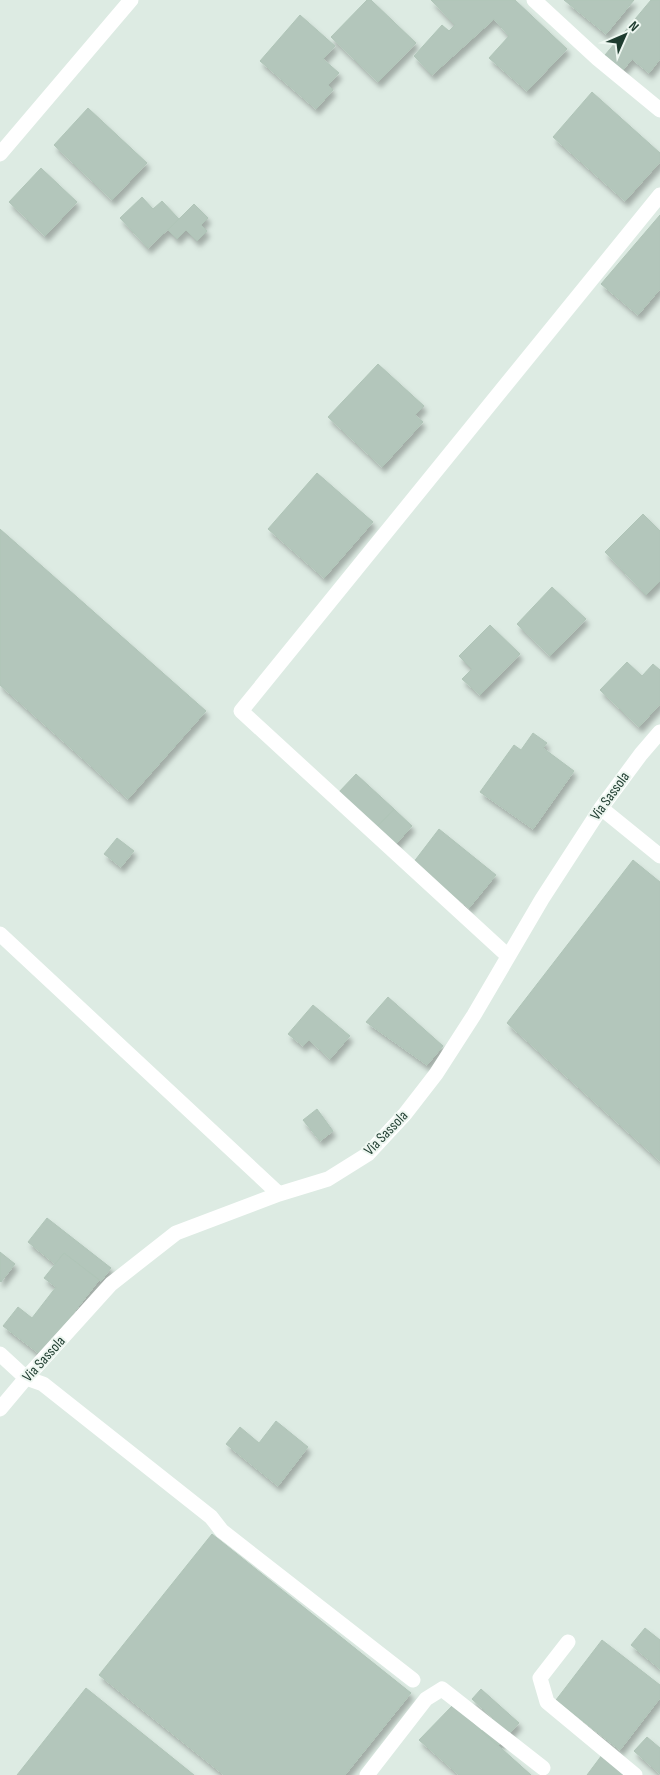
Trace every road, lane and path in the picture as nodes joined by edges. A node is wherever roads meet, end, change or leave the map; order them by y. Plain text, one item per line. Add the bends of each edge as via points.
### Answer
1 (130, 0) edge
2 (534, 0) edge
3 (660, 110) edge
4 (0, 154) edge
5 (660, 195) edge
6 (660, 732) edge
7 (601, 808) junction
8 (660, 856) edge
9 (0, 934) edge
10 (508, 956) junction
11 (279, 1194) junction
12 (0, 1354) edge
13 (26, 1378) junction
14 (0, 1409) edge
15 (568, 1642) dead end
16 (413, 1680) dead end
17 (543, 1768) dead end
18 (366, 1775) edge
19 (635, 1775) edge

1 - 4 street
2 - 3 street
5 - 10 street via 241,711
6 - 7 street, Via Sassola
7 - 8 street
7 - 10 street, Via Sassola
9 - 11 street
10 - 11 street, Via Sassola via 436,1074 368,1154 328,1179
11 - 13 street, Via Sassola via 176,1233 111,1284
12 - 13 street
13 - 14 street, Via Sassola
13 - 16 street via 43,1384 211,1518 222,1531
15 - 19 street via 540,1678 547,1702
17 - 18 street via 442,1689 426,1699

